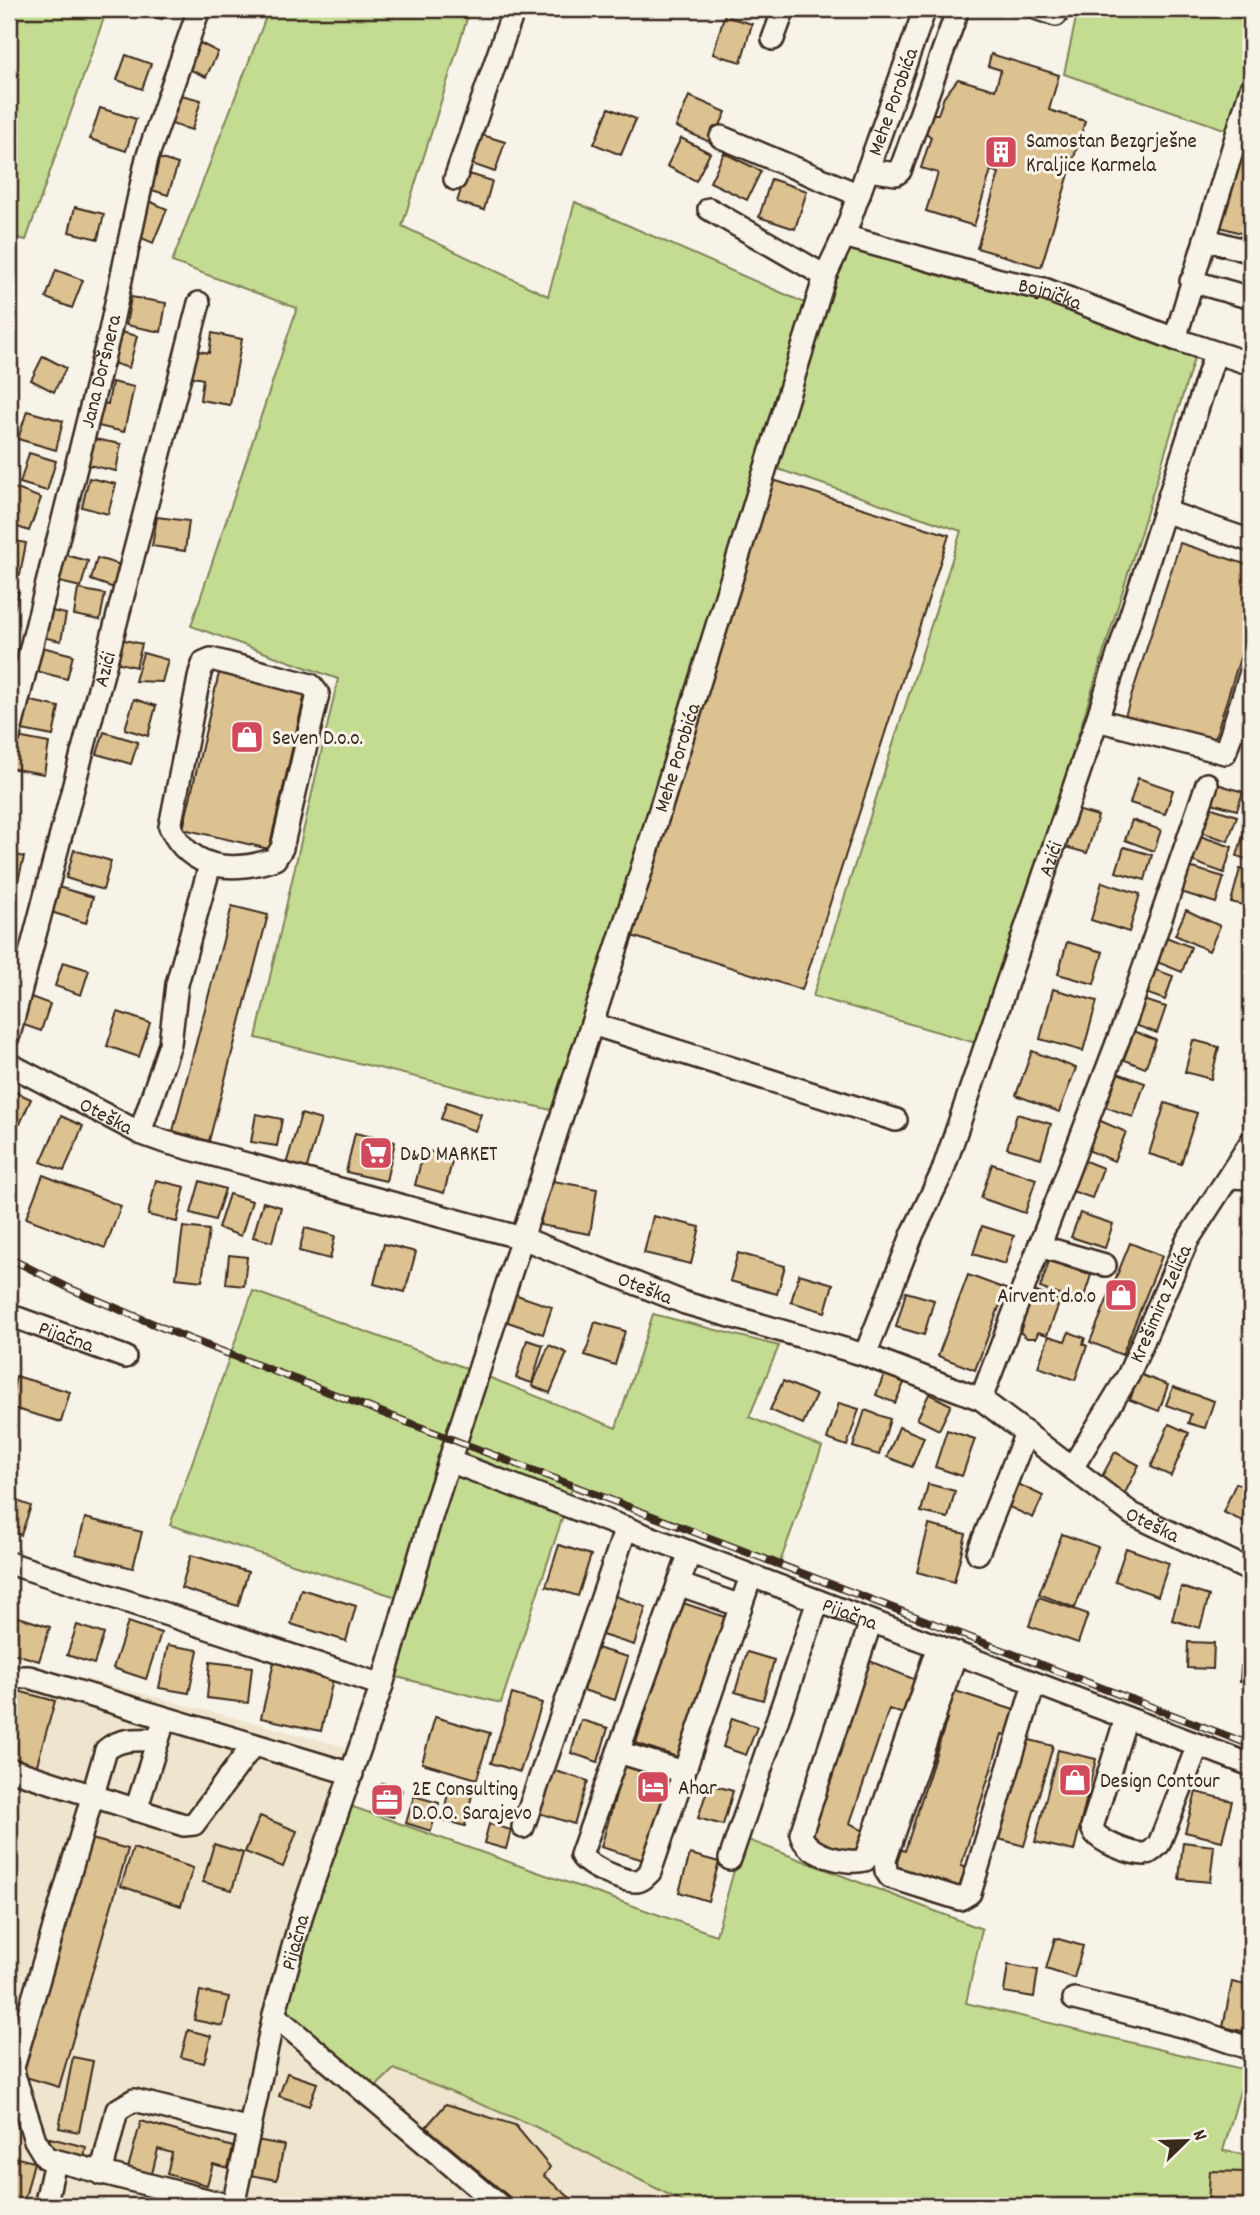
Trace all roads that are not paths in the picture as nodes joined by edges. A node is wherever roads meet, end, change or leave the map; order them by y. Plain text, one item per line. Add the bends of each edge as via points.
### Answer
1 (199, 9) edge
2 (514, 9) edge
3 (784, 9) edge
4 (958, 9) edge
5 (924, 13) edge
6 (950, 29) junction
7 (773, 39) dead end
8 (1251, 88) edge
9 (721, 137) dead end
10 (868, 170) junction
11 (455, 179) dead end
12 (859, 195) junction
13 (709, 209) dead end
14 (844, 236) junction
15 (1205, 239) junction
16 (1251, 252) edge
17 (825, 276) junction
18 (1191, 281) junction
19 (1251, 298) edge
20 (199, 303) dead end
21 (1175, 339) junction
22 (1215, 354) junction
23 (1251, 364) edge
24 (1164, 511) junction
25 (1251, 541) edge
26 (1251, 673) edge
27 (1097, 720) junction
28 (9, 736) edge
29 (1207, 784) dead end
30 (210, 865) junction
31 (592, 1024) junction
32 (9, 1035) edge
33 (9, 1064) edge
34 (896, 1120) dead end
35 (140, 1133) junction
36 (1251, 1142) edge
37 (1241, 1177) edge
38 (522, 1238) junction
39 (1039, 1245) junction
40 (1105, 1265) dead end
41 (9, 1315) edge
42 (865, 1355) junction
43 (125, 1356) dead end
44 (981, 1399) junction
45 (1026, 1433) junction
46 (450, 1461) junction
47 (1072, 1468) junction
48 (626, 1528) junction
49 (690, 1552) junction
50 (978, 1553) dead end
51 (9, 1563) edge
52 (1251, 1571) edge
53 (751, 1576) junction
54 (678, 1584) junction
55 (818, 1601) junction
56 (741, 1606) junction
57 (871, 1621) junction
58 (947, 1650) junction
59 (9, 1682) edge
60 (1034, 1684) junction
61 (382, 1685) junction
62 (165, 1718) junction
63 (1126, 1718) junction
64 (158, 1740) junction
65 (253, 1745) junction
66 (1198, 1745) junction
67 (618, 1752) junction
68 (1251, 1765) edge
69 (9, 1769) edge
70 (684, 1772) junction
71 (352, 1774) junction
72 (91, 1794) junction
73 (136, 1810) junction
74 (523, 1828) dead end
75 (730, 1859) dead end
76 (1074, 1999) dead end
77 (274, 2015) junction
78 (1251, 2049) edge
79 (250, 2129) junction
80 (55, 2162) junction
81 (101, 2174) junction
82 (45, 2206) edge
83 (232, 2206) edge
84 (500, 2206) edge

1 - 28 street, Jana Doršnera via 147,158 107,345
2 - 11 street
3 - 7 street
4 - 6 street
5 - 6 street
5 - 10 street, Mehe Porobića
6 - 10 street via 900,171
8 - 15 street
9 - 12 street
10 - 12 street, Mehe Porobića
12 - 14 street, Mehe Porobića
13 - 17 street
14 - 17 street, Mehe Porobića
14 - 21 street, Bojnička via 1044,289
15 - 16 street
15 - 18 street
17 - 31 street, Mehe Porobića
18 - 19 street
18 - 21 street
20 - 32 street, Azići
21 - 22 street, Bojnička
22 - 23 street, Bojnička
22 - 24 street, Azići
24 - 25 street
24 - 27 street, Azići
26 - 27 street via 1225,753
27 - 42 street, Azići via 942,1173
29 - 39 street via 1127,1017
30 - 30 street via 234,868 266,862 275,859 282,848 317,703 318,694 311,685 211,659 204,662 170,827 194,857
30 - 35 street via 177,984 170,1044
31 - 34 street
31 - 38 street, Mehe Porobića
33 - 35 street, Oteška
35 - 38 street, Oteška
36 - 37 street, Krešimira Zelića
37 - 47 street, Krešimira Zelića via 1187,1241 1128,1376
38 - 42 street, Oteška via 685,1303
38 - 46 street, Pijačna
39 - 40 street
39 - 44 street
41 - 43 street, Pijačna
42 - 44 street, Oteška
44 - 45 street, Oteška
45 - 47 street, Oteška
45 - 50 street
46 - 48 street, Pijačna
46 - 61 street, Pijačna
47 - 52 street, Oteška via 1132,1514
48 - 49 street, Pijačna
48 - 74 street
49 - 53 street, Pijačna
49 - 54 street
51 - 61 street
53 - 55 street, Pijačna
53 - 56 street
54 - 56 street
54 - 67 street
55 - 57 street, Pijačna
55 - 75 street
56 - 70 street
57 - 58 street, Pijačna
57 - 58 street via 801,1834 814,1851 856,1862 865,1860
58 - 60 street, Pijačna
58 - 60 street via 886,1860 890,1877 960,1899 970,1893
59 - 62 street via 29,1677
60 - 63 street, Pijačna
61 - 71 street, Pijačna
62 - 64 street
62 - 65 street
63 - 66 street, Pijačna
63 - 66 street via 1092,1827 1099,1840 1144,1854 1153,1851
64 - 72 street via 115,1742 106,1750
64 - 73 street
65 - 71 street
65 - 73 street via 194,1825
66 - 68 street, Pijačna
67 - 70 street
67 - 70 street via 581,1855 590,1866 634,1881 650,1872
69 - 72 street
71 - 77 street, Pijačna via 303,1911
72 - 73 street
72 - 80 street via 13,2067 35,2140 46,2158
76 - 78 street
77 - 79 street, Pijačna
77 - 84 street
79 - 81 street via 134,2101 117,2110
79 - 83 street, Pijačna
80 - 81 street
80 - 82 street
81 - 83 street

